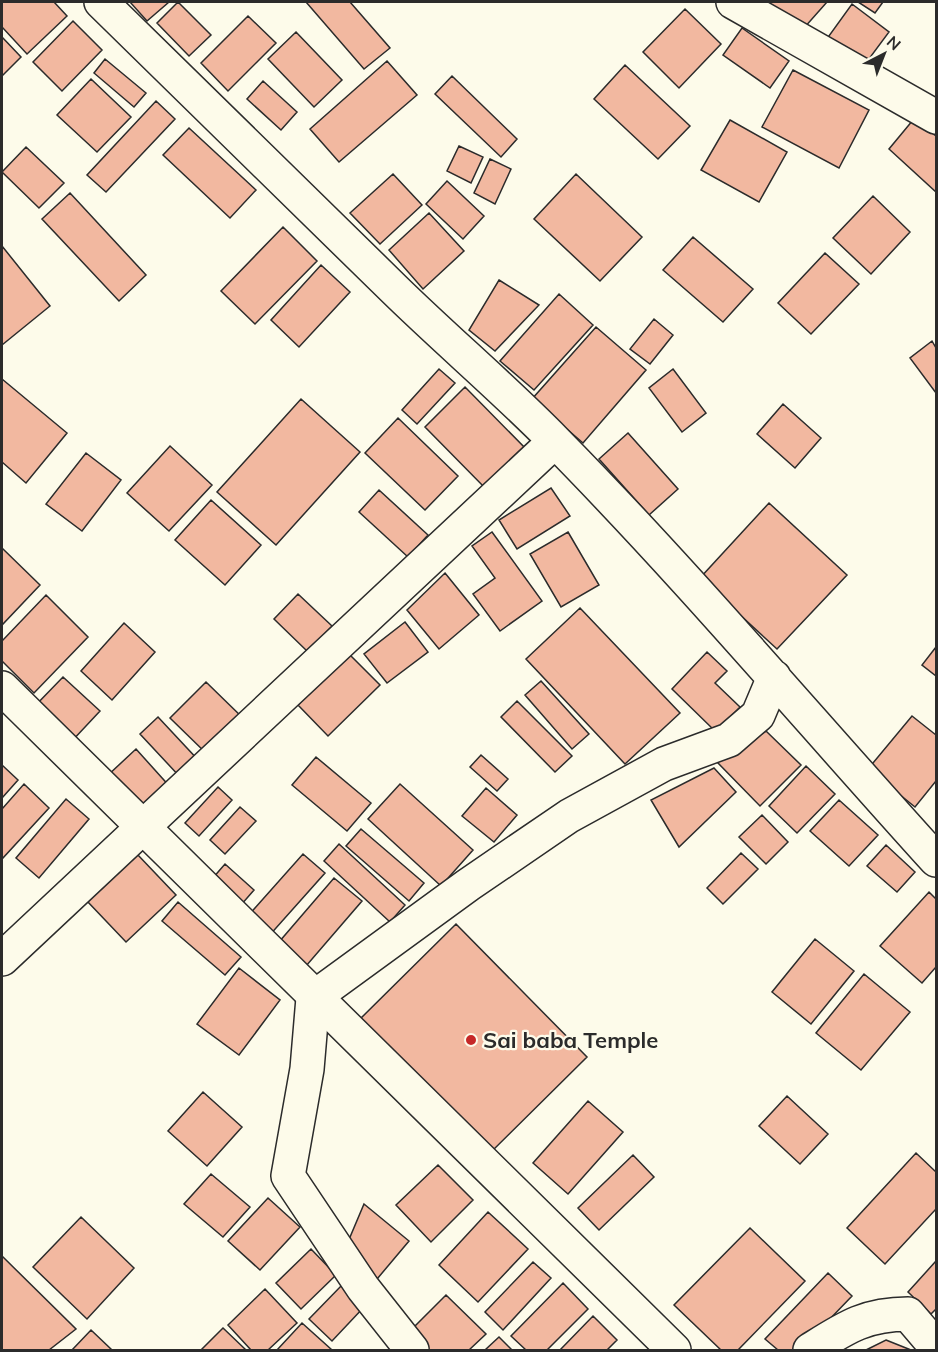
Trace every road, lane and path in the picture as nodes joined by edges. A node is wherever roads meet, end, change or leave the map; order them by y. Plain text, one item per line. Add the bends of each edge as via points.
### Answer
1 (101, 2) edge
2 (732, 2) edge
3 (936, 117) edge
4 (555, 441) junction
5 (774, 677) junction
6 (2, 688) edge
7 (143, 827) junction
8 (936, 860) edge
9 (2, 959) edge
10 (313, 998) junction
11 (936, 1347) edge
12 (412, 1350) edge
13 (674, 1350) edge
14 (810, 1350) edge

1 - 4 street
2 - 3 street
4 - 5 street
4 - 7 street
5 - 8 street
5 - 10 street via 758,715 729,740 664,764 569,816
6 - 7 street
7 - 9 street
7 - 10 street
10 - 12 street via 307,1069 288,1176 363,1288
10 - 13 street
11 - 14 street via 908,1314 883,1314 851,1324

